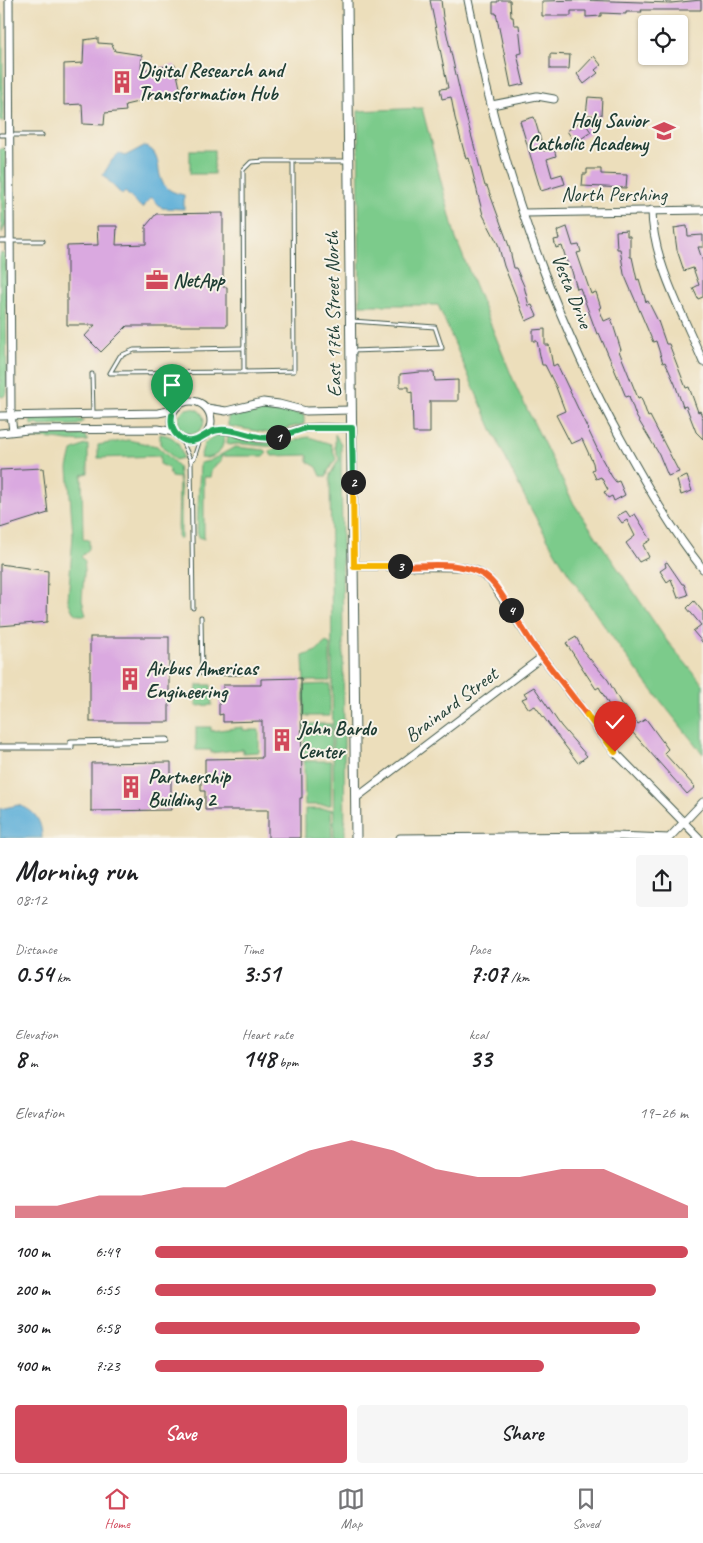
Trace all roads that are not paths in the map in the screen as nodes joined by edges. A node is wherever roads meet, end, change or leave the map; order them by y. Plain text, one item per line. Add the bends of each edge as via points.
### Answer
1 (8, 0) edge
2 (347, 0) edge
3 (468, 0) edge
4 (554, 99) dead end
5 (492, 105) junction
6 (0, 135) edge
7 (9, 135) junction
8 (42, 135) dead end
9 (293, 161) junction
10 (349, 161) junction
11 (652, 210) junction
12 (703, 210) edge
13 (525, 212) junction
14 (0, 241) edge
15 (9, 241) junction
16 (43, 241) dead end
17 (350, 321) junction
18 (700, 344) edge
19 (244, 348) junction
20 (351, 351) junction
21 (703, 362) edge
22 (244, 372) junction
23 (92, 374) dead end
24 (207, 408) junction
25 (174, 410) junction
26 (351, 410) junction
27 (93, 414) junction
28 (11, 415) junction
29 (0, 416) edge
30 (352, 428) junction
31 (13, 431) junction
32 (209, 431) junction
33 (0, 432) edge
34 (174, 432) junction
35 (182, 439) junction
36 (200, 440) junction
37 (191, 461) junction
38 (354, 566) junction
39 (703, 568) edge
40 (193, 608) dead end
41 (201, 617) dead end
42 (542, 657) junction
43 (241, 674) dead end
44 (167, 740) dead end
45 (0, 747) edge
46 (356, 798) junction
47 (703, 802) edge
48 (684, 823) junction
49 (615, 837) edge
50 (356, 838) edge
51 (400, 838) edge
52 (699, 838) edge

1 - 7 street
2 - 10 street, East 17th Street North
3 - 5 street, Vesta Drive
4 - 5 street via 537,96
5 - 13 street, Vesta Drive
6 - 7 lane
7 - 8 lane
7 - 15 street
9 - 10 lane
9 - 19 lane via 251,162 243,170
9 - 22 lane via 294,371
10 - 17 street, East 17th Street North
11 - 12 street, North Pershing
11 - 13 street, North Pershing
11 - 18 street via 652,232 679,307
13 - 39 street, Vesta Drive via 546,274 608,416 649,491
14 - 15 lane
15 - 16 lane
15 - 28 street
17 - 20 street, East 17th Street North
17 - 20 lane via 435,327 442,348
18 - 21 street
19 - 22 lane
19 - 22 lane via 134,350 120,356 110,373
20 - 26 street, East 17th Street North
23 - 27 lane
24 - 25 street via 190,401
24 - 26 street via 226,411 263,402 306,411
24 - 32 street via 211,417
25 - 27 street
25 - 34 street via 171,421
26 - 30 street, East 17th Street North
27 - 28 street
28 - 29 street
28 - 31 street
30 - 32 street via 306,428 264,438 253,438 232,430
30 - 38 street, East 17th Street North
31 - 33 street
31 - 34 street via 158,429
32 - 36 street
34 - 35 street
35 - 36 street
35 - 37 lane
36 - 37 lane
37 - 40 lane
38 - 42 street via 463,567 477,571 490,580 503,597
38 - 46 street, East 17th Street North
41 - 43 lane via 202,674
42 - 46 street, Brainard Street
42 - 48 street via 615,752
44 - 45 street via 70,742 70,747
46 - 50 street, East 17th Street North
47 - 48 street
48 - 49 street via 670,838
48 - 52 street
49 - 51 street

